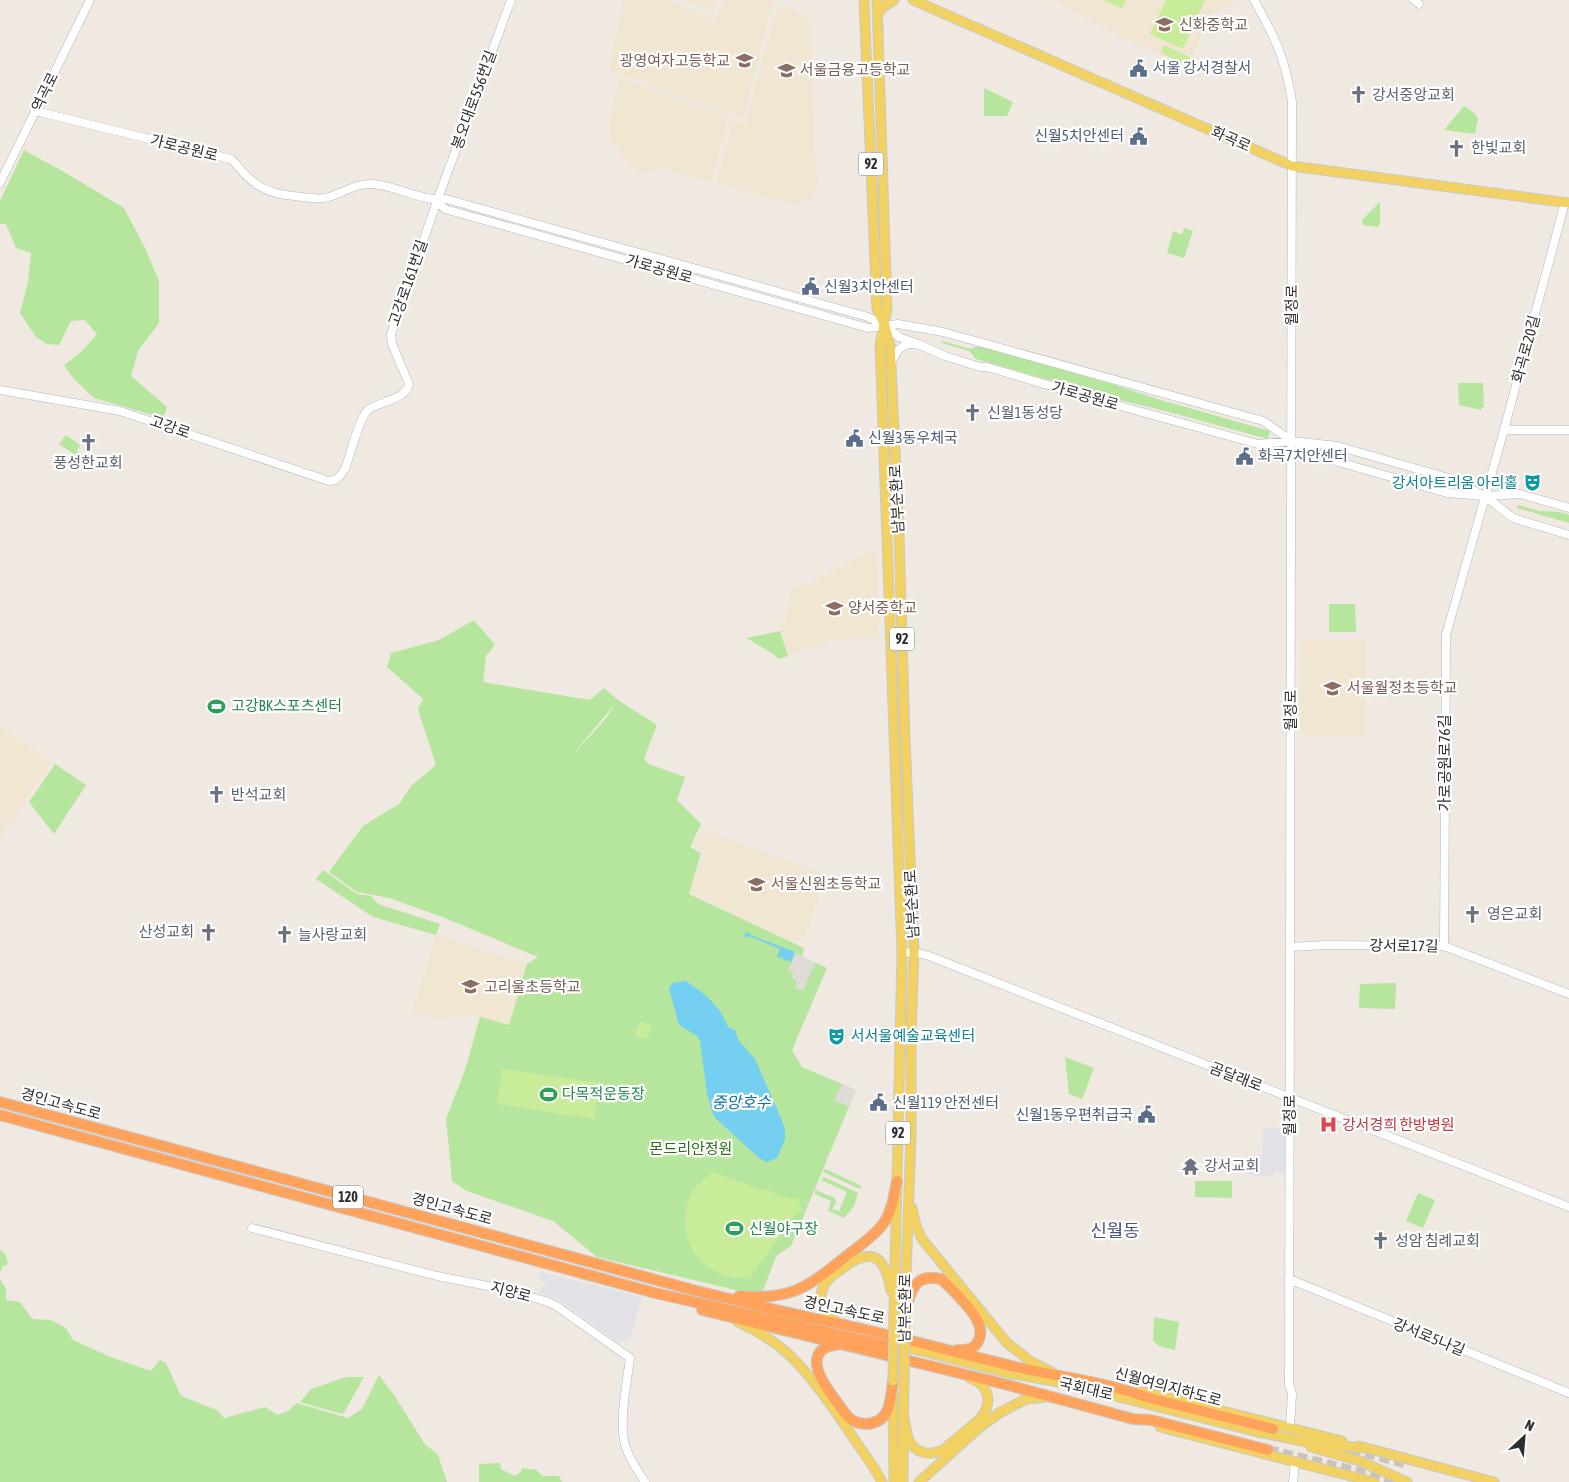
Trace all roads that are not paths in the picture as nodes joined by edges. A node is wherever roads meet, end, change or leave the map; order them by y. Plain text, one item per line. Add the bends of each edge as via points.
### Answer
1 (90, 0) edge
2 (511, 0) edge
3 (864, 0) edge
4 (877, 0) edge
5 (894, 0) edge
6 (913, 0) edge
7 (1254, 0) edge
8 (865, 14) junction
9 (877, 15) junction
10 (878, 27) junction
11 (35, 111) junction
12 (1292, 166) junction
13 (0, 183) edge
14 (437, 201) junction
15 (1567, 203) edge
16 (884, 326) junction
17 (918, 344) junction
18 (891, 363) junction
19 (0, 390) edge
20 (1263, 421) junction
21 (1504, 430) junction
22 (1569, 430) edge
23 (1292, 441) junction
24 (1258, 444) junction
25 (1337, 446) junction
26 (1328, 459) junction
27 (1452, 479) junction
28 (336, 480) joint
29 (1447, 493) junction
30 (1485, 496) junction
31 (1569, 508) edge
32 (1569, 535) edge
33 (1444, 946) junction
34 (1291, 947) junction
35 (902, 952) junction
36 (914, 952) junction
37 (901, 991) junction
38 (1569, 994) edge
39 (912, 1016) junction
40 (1290, 1098) junction
41 (0, 1102) edge
42 (0, 1115) edge
43 (911, 1136) junction
44 (897, 1180) junction
45 (1569, 1207) edge
46 (252, 1228) dead end
47 (1290, 1279) junction
48 (697, 1291) junction
49 (655, 1293) junction
50 (900, 1313) junction
51 (719, 1315) junction
52 (812, 1319) junction
53 (845, 1325) junction
54 (842, 1343) junction
55 (898, 1343) junction
56 (949, 1350) junction
57 (956, 1372) junction
58 (1056, 1374) junction
59 (893, 1381) junction
60 (1130, 1391) junction
61 (1569, 1393) edge
62 (1051, 1396) junction
63 (903, 1413) junction
64 (1133, 1419) junction
65 (1290, 1428) junction
66 (1273, 1429) tunnel mouth
67 (1363, 1448) junction
68 (1268, 1450) tunnel mouth
69 (1295, 1462) junction
70 (645, 1482) edge
71 (882, 1482) edge
72 (894, 1482) edge
73 (902, 1482) edge
74 (919, 1482) edge
75 (1293, 1482) edge
76 (1374, 1482) edge
77 (1407, 1482) edge
78 (1494, 1482) edge

1 - 11 street, 역곡로
2 - 14 street, 봉오대로556번길
3 - 8 main road, 남부순환로 / 92
4 - 9 main road, 남부순환로 / 92
5 - 9 main road
6 - 12 main road, 화곡로
7 - 12 street, 월정로 via 1275,38 1287,74 1292,102
8 - 10 main road via 872,10 874,25
8 - 16 main road, 남부순환로 / 92 via 878,309
9 - 10 main road, 남부순환로 / 92
10 - 16 main road, 남부순환로 / 92 via 888,309
11 - 13 street, 역곡로
11 - 14 street, 가로공원로 via 231,159 254,183 280,194 321,199 370,183
12 - 15 main road, 화곡로
12 - 23 street, 월정로
14 - 16 street, 가로공원로 via 445,209 868,328
14 - 28 street, 고강로161번길 via 391,334 409,388 365,413 345,469
15 - 21 street, 화곡로20길
16 - 17 street, 가로공원로 via 899,337
16 - 18 main road, 남부순환로 / 92
16 - 20 street, 가로공원로 via 898,324 943,332
16 - 35 main road, 남부순환로 / 92 via 880,345
17 - 18 street via 903,345
17 - 24 street, 가로공원로 via 980,367
18 - 36 main road, 남부순환로 / 92
19 - 28 street, 고강로 via 120,411 329,481
20 - 23 street, 가로공원로
20 - 24 street via 1275,436 1272,441
21 - 22 street
21 - 30 street, 화곡로20길
23 - 24 street, 가로공원로
23 - 25 street, 가로공원로
23 - 26 street, 가로공원로
23 - 34 street, 월정로
25 - 26 street via 1325,446 1320,450
25 - 27 street, 가로공원로
26 - 29 street, 가로공원로
27 - 29 street via 1462,486 1462,490
27 - 30 street, 가로공원로
29 - 30 street, 가로공원로
30 - 31 street, 가로공원로 via 1520,494
30 - 32 street, 가로공원로 via 1514,518
30 - 33 street, 가로공원로76길 via 1446,636
33 - 34 street, 강서로17길
33 - 38 street, 강서로17길
34 - 40 street, 월정로
35 - 36 street, 곰달래로
35 - 37 main road, 남부순환로 / 92
36 - 39 main road, 남부순환로 / 92
36 - 40 street, 곰달래로
37 - 39 main road via 904,987 909,989 908,1010
37 - 44 main road, 남부순환로 / 92
39 - 43 main road, 남부순환로 / 92
40 - 45 street, 곰달래로
40 - 47 street, 월정로
41 - 48 highway, 경인고속도로 / 120
42 - 49 highway, 경인고속도로 / 120
43 - 50 main road, 남부순환로 / 92
43 - 58 main road via 912,1208 922,1239 1007,1343 1030,1361
44 - 48 highway via 884,1224 812,1283 781,1295 759,1298
44 - 50 main road, 남부순환로 / 92
46 - 70 street, 지양로 via 437,1276 503,1289 555,1305 630,1358 623,1417 624,1440
47 - 61 street, 강서로5나길
47 - 65 street, 월정로
48 - 52 highway, 경인고속도로
49 - 51 highway via 677,1304
49 - 55 highway, 경인고속도로
50 - 53 main road via 886,1269 877,1258 859,1257 828,1279 821,1295 823,1309 828,1316
50 - 56 highway via 912,1288 921,1280 941,1279 977,1318 981,1328 972,1348
50 - 59 main road, 남부순환로 / 92, bridge
50 - 63 main road, 남부순환로 / 92, bridge
51 - 54 highway
51 - 71 main road via 767,1337 800,1364
52 - 53 highway, 경인고속도로
52 - 67 main road, 국회대로 via 826,1327 1008,1373 1064,1382 1258,1432 1307,1442
53 - 55 highway, 경인고속도로
54 - 57 highway
54 - 59 highway via 820,1351 816,1366 820,1377 853,1421 864,1425 880,1419 888,1408
55 - 56 highway, 신월여의지하도로
55 - 77 main road, 국회대로 via 1006,1376 1063,1386 1339,1454
56 - 58 highway, 신월여의지하도로
57 - 62 highway
57 - 63 main road via 983,1385 987,1391 987,1406 980,1419 943,1450 930,1454 915,1448
58 - 60 highway, 신월여의지하도로
59 - 72 main road, 남부순환로 / 92
60 - 65 main road via 1150,1393
60 - 66 highway, 신월여의지하도로
62 - 64 highway
62 - 74 main road via 1026,1399 999,1414
63 - 73 main road, 남부순환로 / 92
64 - 68 highway via 1151,1420
64 - 69 main road
65 - 67 main road
67 - 78 main road
69 - 75 street
69 - 76 main road

